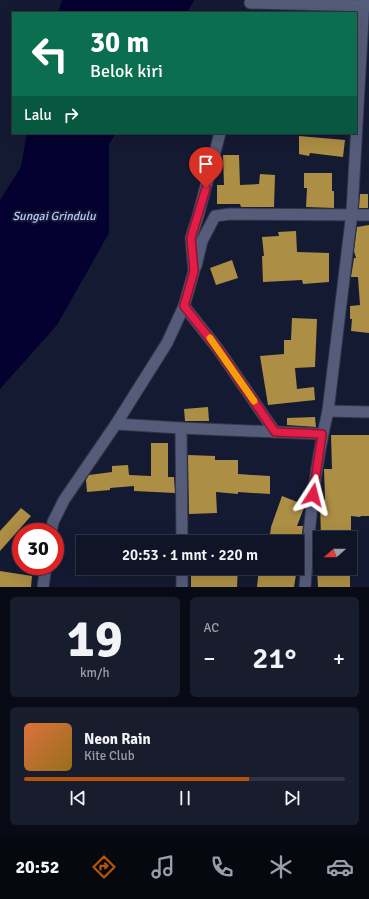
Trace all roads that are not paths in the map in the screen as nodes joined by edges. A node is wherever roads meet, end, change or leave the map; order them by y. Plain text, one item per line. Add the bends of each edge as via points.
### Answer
1 (366, 4) edge
2 (250, 5) edge
3 (357, 131) edge
4 (220, 134) edge
5 (357, 134) edge
6 (369, 215) edge
7 (351, 216) junction
8 (194, 271) junction
9 (184, 306) junction
10 (328, 411) junction
11 (369, 412) edge
12 (116, 424) junction
13 (181, 428) junction
14 (275, 432) junction
15 (322, 434) junction
16 (53, 523) edge
17 (182, 535) edge
18 (45, 575) edge
19 (182, 575) edge
20 (43, 587) edge
21 (182, 587) edge
22 (305, 587) edge

1 - 2 street
1 - 3 street
4 - 8 street via 191,238
5 - 7 street
6 - 7 street
7 - 8 street via 215,216 202,241
7 - 10 street
8 - 9 street
9 - 12 street via 167,343
9 - 14 street via 218,349
10 - 11 street
10 - 15 street
12 - 13 street
12 - 16 street via 64,500
13 - 14 street
13 - 17 street
14 - 15 street
15 - 22 street via 311,510
18 - 20 street
19 - 21 street

